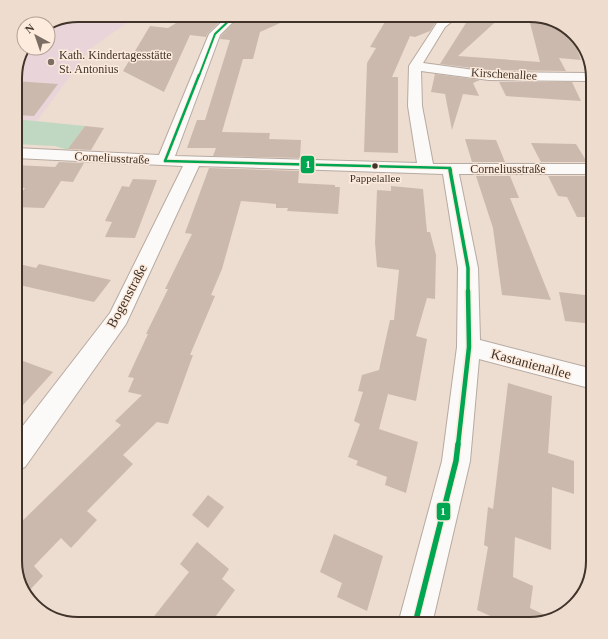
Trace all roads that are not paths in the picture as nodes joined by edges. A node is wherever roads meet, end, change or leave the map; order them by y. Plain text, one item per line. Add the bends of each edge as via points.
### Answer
1 (228, 22) edge
2 (445, 22) edge
3 (416, 66) junction
4 (586, 77) edge
5 (22, 153) edge
6 (165, 161) junction
7 (193, 162) junction
8 (426, 168) junction
9 (450, 168) junction
10 (586, 169) edge
11 (469, 347) junction
12 (586, 378) edge
13 (22, 448) edge
14 (417, 617) edge

1 - 6 street via 215,34
2 - 3 street
3 - 4 street, Kirschenallee via 489,76
3 - 8 street via 415,106
5 - 6 street, Corneliusstraße
6 - 7 street, Corneliusstraße
7 - 8 street, Corneliusstraße
7 - 13 street, Bogenstraße via 118,318
8 - 9 street, Corneliusstraße
9 - 10 street, Corneliusstraße
9 - 11 street via 468,268
11 - 12 street, Kastanienallee
11 - 14 street via 456,462

